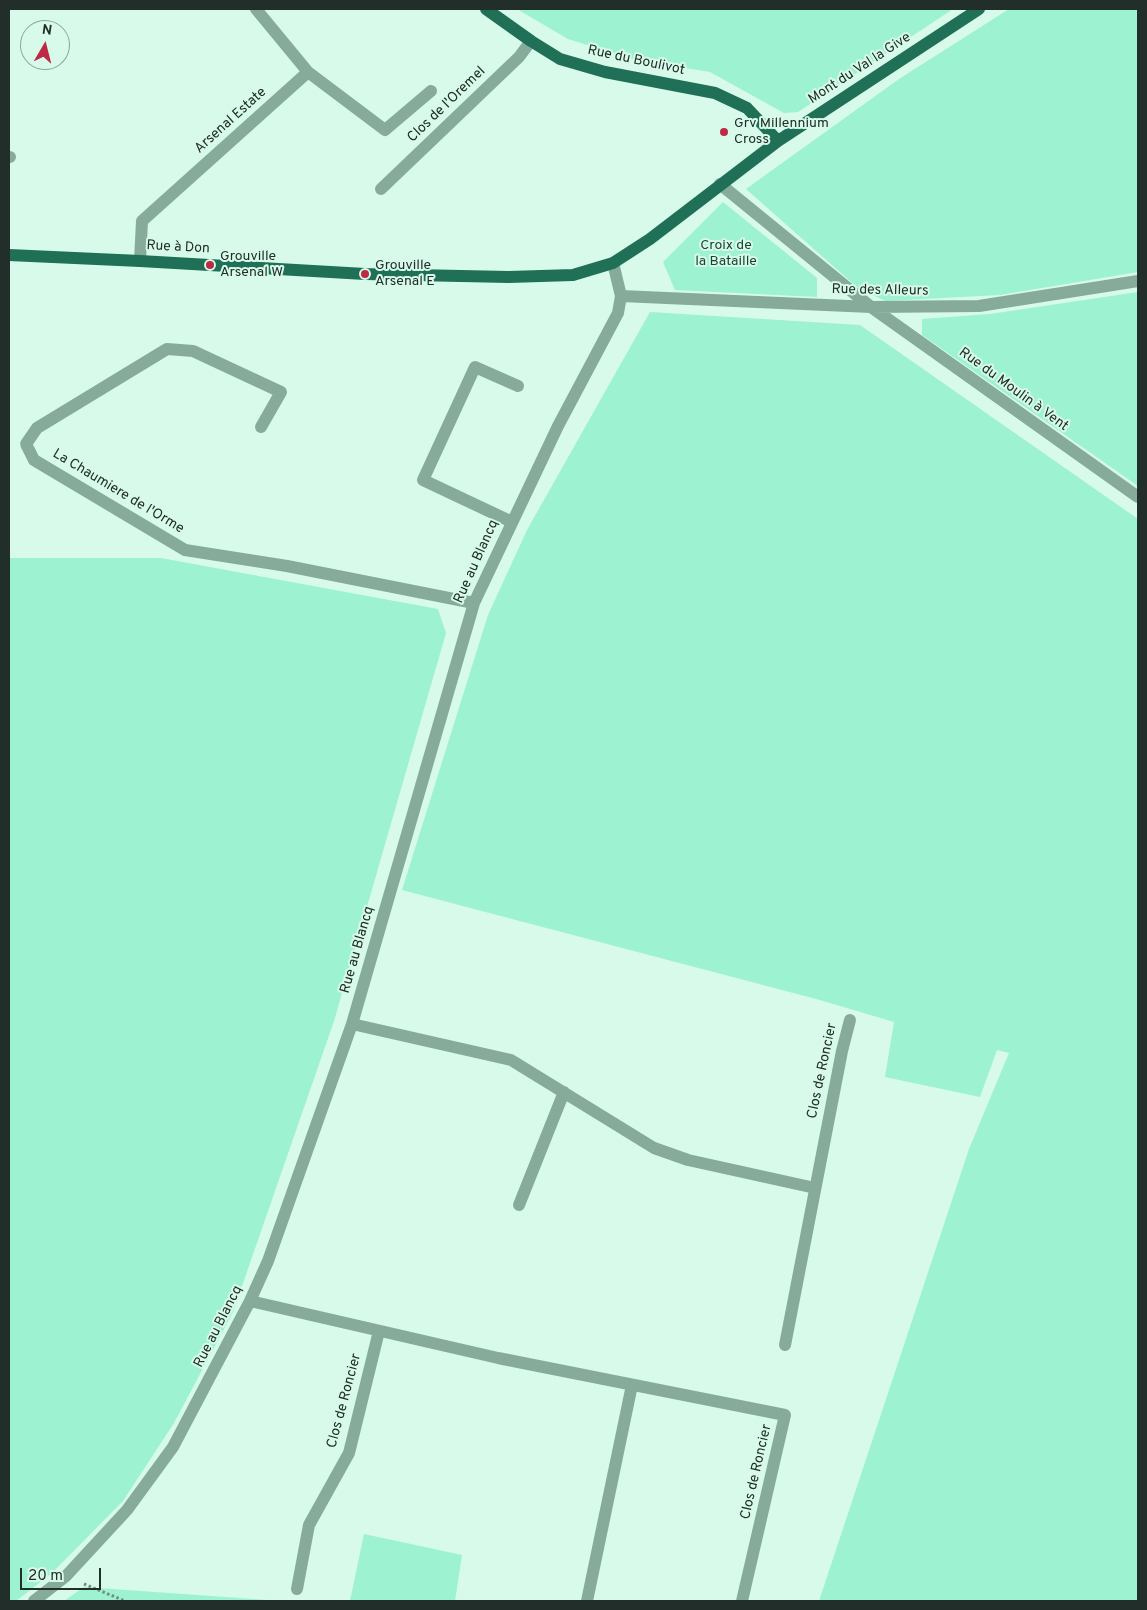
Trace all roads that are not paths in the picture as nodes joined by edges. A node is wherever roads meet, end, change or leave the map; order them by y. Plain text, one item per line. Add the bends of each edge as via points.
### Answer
1 (256, 9) edge
2 (486, 9) edge
3 (979, 9) edge
4 (531, 41) junction
5 (308, 72) junction
6 (431, 91) dead end
7 (778, 141) junction
8 (720, 184) junction
9 (381, 188) dead end
10 (9, 255) edge
11 (140, 261) junction
12 (613, 263) junction
13 (1138, 281) edge
14 (620, 296) junction
15 (871, 307) junction
16 (518, 386) dead end
17 (262, 427) dead end
18 (1138, 498) edge
19 (512, 522) junction
20 (474, 602) junction
21 (850, 1020) dead end
22 (352, 1024) junction
23 (564, 1092) junction
24 (815, 1188) junction
25 (519, 1205) dead end
26 (250, 1302) junction
27 (379, 1331) junction
28 (785, 1345) dead end
29 (632, 1385) junction
30 (297, 1589) dead end
31 (34, 1601) edge
32 (587, 1601) edge
33 (742, 1601) edge

1 - 5 street
2 - 4 main road, Rue du Boulivot
3 - 7 main road, Mont du Val la Give
4 - 7 main road, Rue du Boulivot via 560,59 605,72 714,93 747,108
4 - 9 street, Clos de l'Oremel via 519,57
5 - 6 street via 385,130
5 - 11 street, Arsenal Estate via 142,221
7 - 8 main road, Mont du Val la Give
8 - 12 main road, Mont du Val la Give via 650,239
8 - 15 street, Rue du Moulin à Vent
10 - 11 main road, Rue à Don
11 - 12 main road, Rue à Don via 365,274 509,277 573,275
12 - 14 street, Rue au Blancq
13 - 15 street, Rue des Alleurs via 979,306
14 - 15 street, Rue des Alleurs
14 - 19 street, Rue au Blancq via 618,313
15 - 18 street, Rue du Moulin à Vent
16 - 19 street via 475,367 423,480
17 - 20 street, La Chaumiere de l'Orme via 281,392 193,351 166,349 36,428 26,444 34,460 185,550
19 - 20 street, Rue au Blancq
20 - 22 street, Rue au Blancq
21 - 24 street, Clos de Roncier
22 - 23 street via 511,1060
22 - 26 street, Rue au Blancq via 268,1261
23 - 24 street via 654,1148 688,1160
23 - 25 street
24 - 28 street, Clos de Roncier
26 - 27 street, Clos de Roncier
26 - 31 street, Rue au Blancq via 173,1447 127,1510 66,1576
27 - 29 street, Clos de Roncier
27 - 30 street, Clos de Roncier via 349,1453 309,1525
29 - 32 street
29 - 33 street, Clos de Roncier via 785,1415

